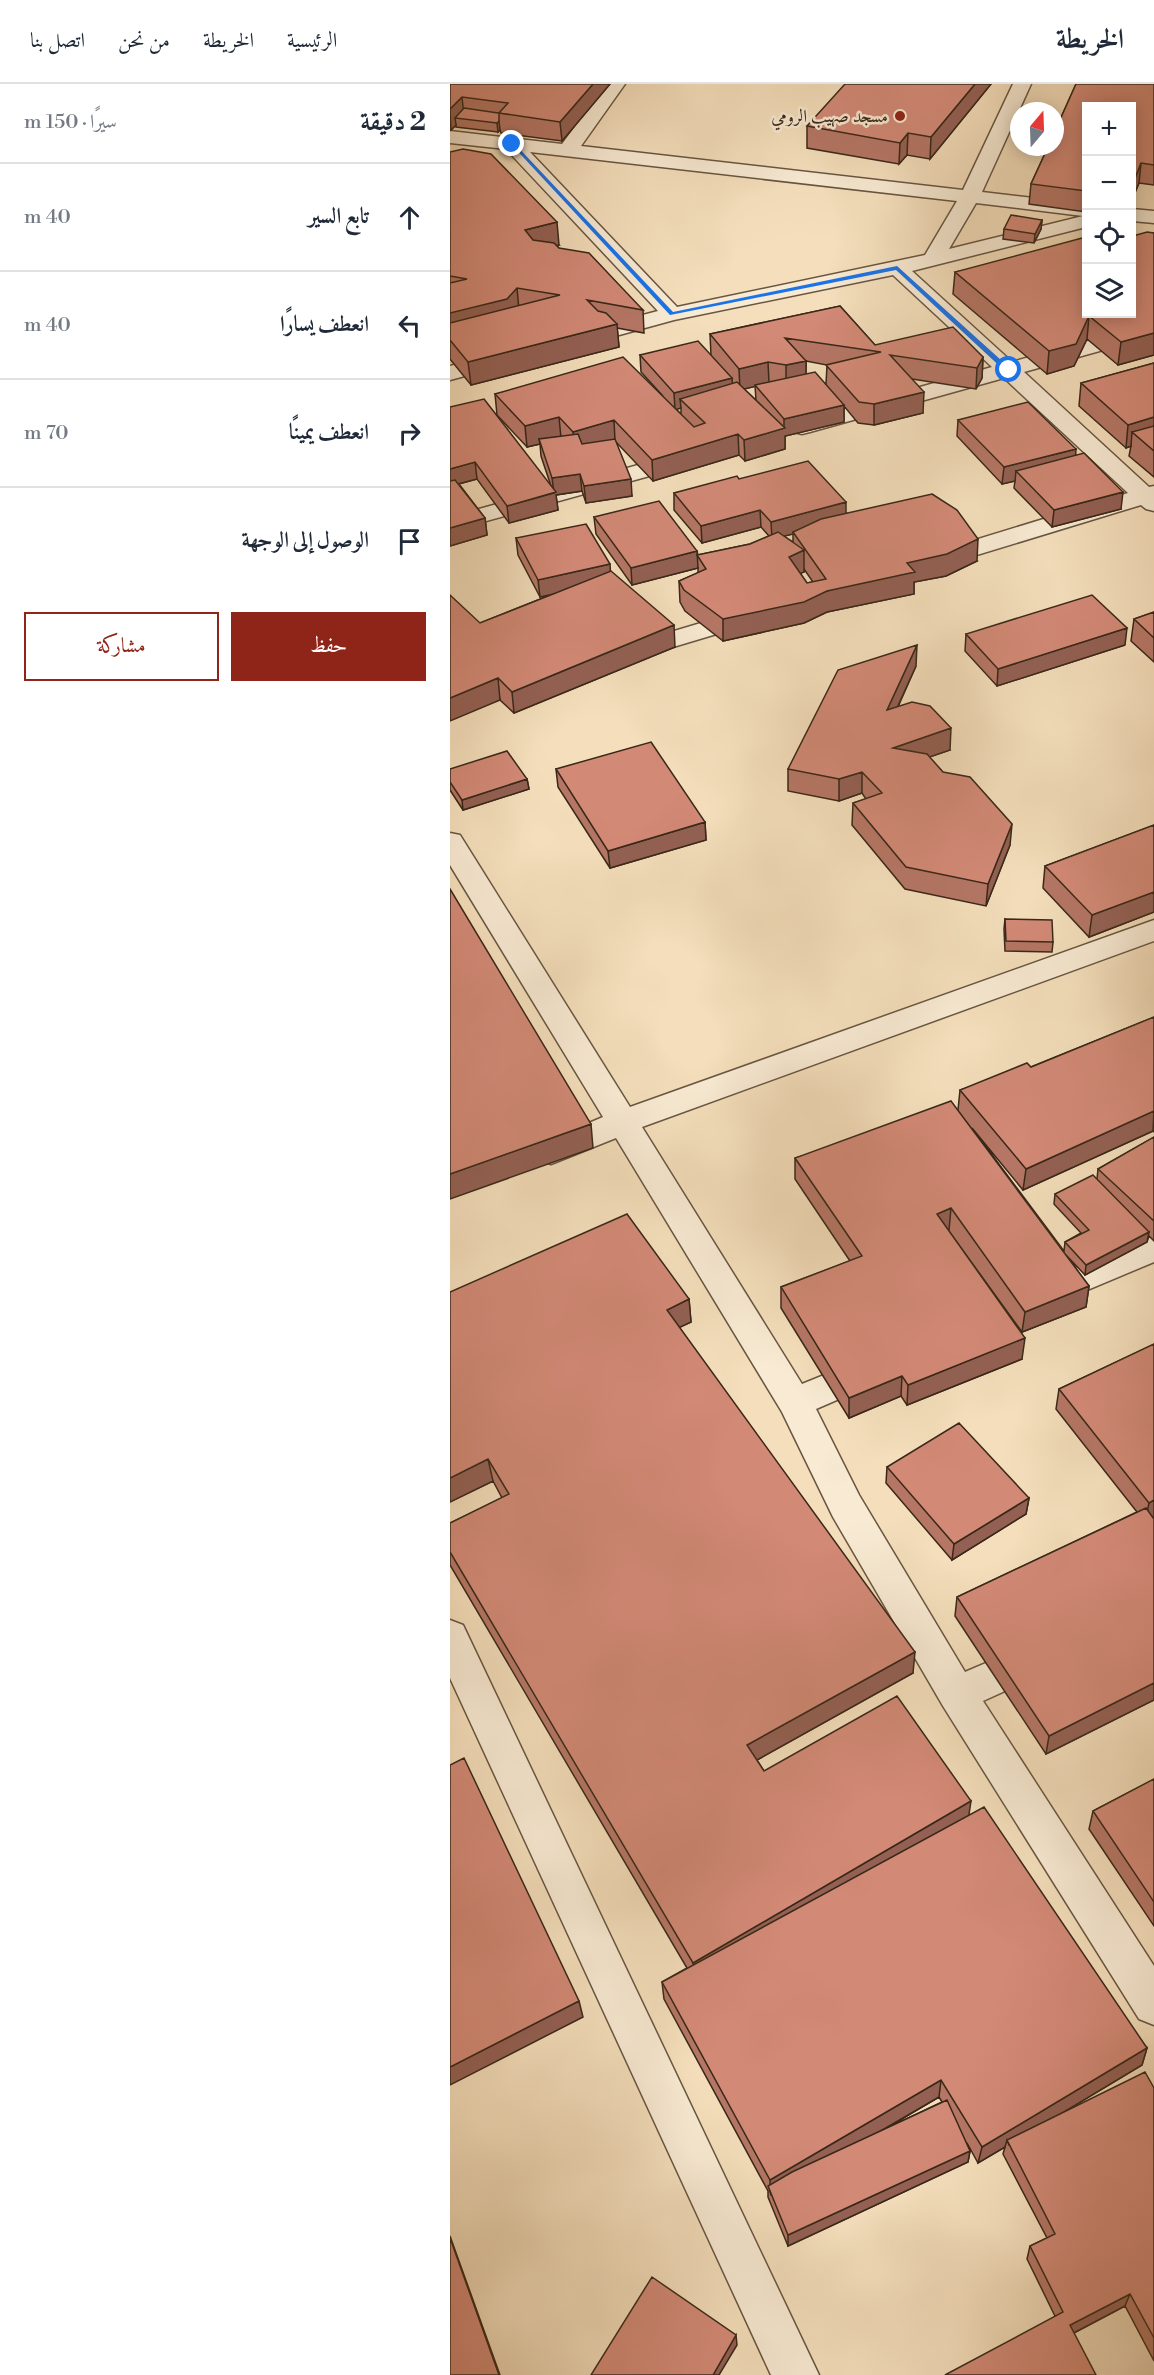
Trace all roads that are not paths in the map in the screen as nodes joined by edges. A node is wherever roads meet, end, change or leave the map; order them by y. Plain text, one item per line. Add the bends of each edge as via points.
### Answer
1 (616, 84) edge
2 (1022, 84) edge
3 (450, 137) edge
4 (512, 144) junction
5 (568, 150) junction
6 (970, 197) junction
7 (1082, 210) edge
8 (1136, 215) edge
9 (1154, 217) edge
10 (1082, 222) edge
11 (934, 257) junction
12 (897, 268) junction
13 (672, 314) junction
14 (1154, 329) edge
15 (583, 337) edge
16 (517, 355) edge
17 (1009, 370) junction
18 (450, 373) edge
19 (781, 433) edge
20 (701, 455) edge
21 (1151, 497) edge
22 (450, 524) edge
23 (917, 565) edge
24 (769, 610) edge
25 (609, 659) edge
26 (450, 842) edge
27 (1154, 930) edge
28 (623, 1122) junction
29 (526, 1163) edge
30 (1154, 1248) edge
31 (1013, 1309) edge
32 (904, 1356) edge
33 (795, 1403) junction
34 (450, 1637) edge
35 (1061, 1647) edge
36 (957, 1694) junction
37 (1154, 2004) edge
38 (795, 2375) edge

1 - 5 street
2 - 6 street
3 - 4 street
4 - 5 street
4 - 13 street
5 - 6 street
6 - 7 street
6 - 11 street
8 - 9 street
10 - 11 street
11 - 12 street
12 - 13 street
12 - 17 street
13 - 15 street
14 - 17 street
16 - 18 street
17 - 19 street
17 - 21 street
20 - 22 street
21 - 23 street
24 - 25 street
26 - 28 street
27 - 28 street
28 - 29 street
28 - 33 street
30 - 31 street
32 - 33 street
33 - 36 street via 846,1506
34 - 38 street
35 - 36 street
36 - 37 street

